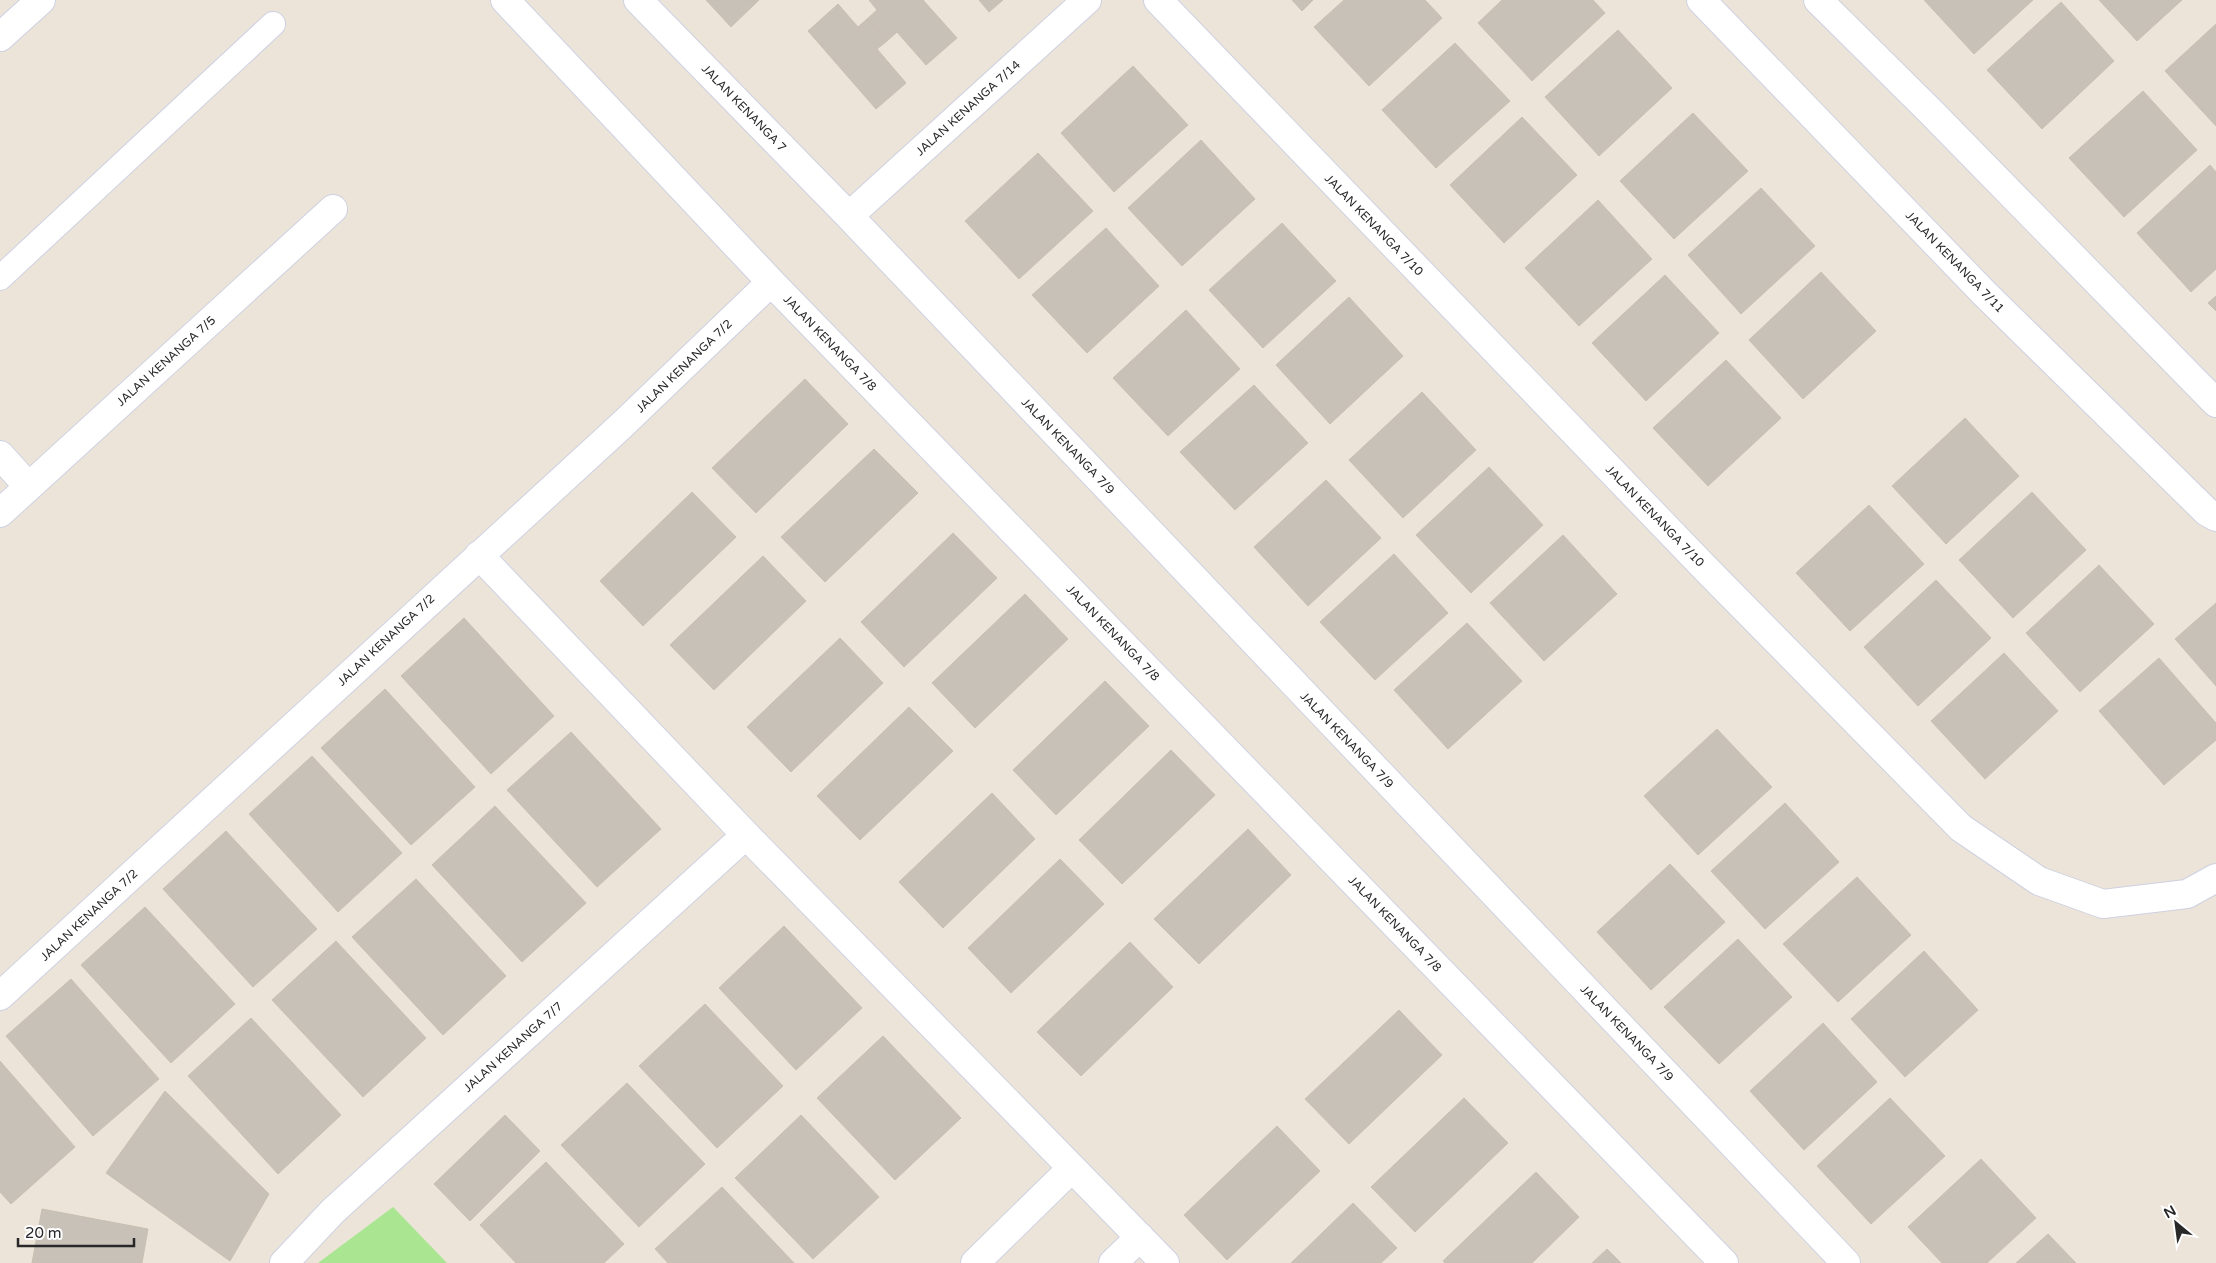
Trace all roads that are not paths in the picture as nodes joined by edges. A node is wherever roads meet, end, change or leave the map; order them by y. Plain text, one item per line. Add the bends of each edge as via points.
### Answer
1 (41, 0) edge
2 (505, 0) edge
3 (638, 0) edge
4 (1087, 0) edge
5 (1158, 0) edge
6 (1701, 0) edge
7 (1818, 0) edge
8 (274, 24) dead end
9 (0, 38) edge
10 (333, 209) dead end
11 (849, 216) junction
12 (0, 278) edge
13 (771, 282) junction
14 (2216, 403) edge
15 (0, 455) edge
16 (28, 486) junction
17 (0, 513) edge
18 (2216, 517) edge
19 (479, 555) junction
20 (746, 835) junction
21 (2216, 878) edge
22 (0, 996) edge
23 (1072, 1168) junction
24 (1140, 1237) junction
25 (284, 1263) edge
26 (975, 1263) edge
27 (1113, 1263) edge
28 (1165, 1263) edge
29 (1724, 1263) edge
30 (1846, 1263) edge

1 - 9 street
2 - 13 street, JALAN KENANGA 7/8
3 - 11 street, JALAN KENANGA 7
4 - 11 street, JALAN KENANGA 7/14
5 - 21 street, JALAN KENANGA 7/10 via 1706,570 1960,828 2039,881 2104,904 2187,894
6 - 18 street, JALAN KENANGA 7/11 via 1984,293 2207,512
7 - 14 street
8 - 12 lane
10 - 16 street, JALAN KENANGA 7/5
11 - 30 street, JALAN KENANGA 7/9
13 - 19 street, JALAN KENANGA 7/2 via 622,425
13 - 29 street, JALAN KENANGA 7/8
15 - 16 street
16 - 17 street, JALAN KENANGA 7/5
19 - 20 street
19 - 22 street, JALAN KENANGA 7/2
20 - 23 street
20 - 25 street, JALAN KENANGA 7/7 via 333,1211
23 - 24 street
23 - 26 street
24 - 27 street
24 - 28 street

